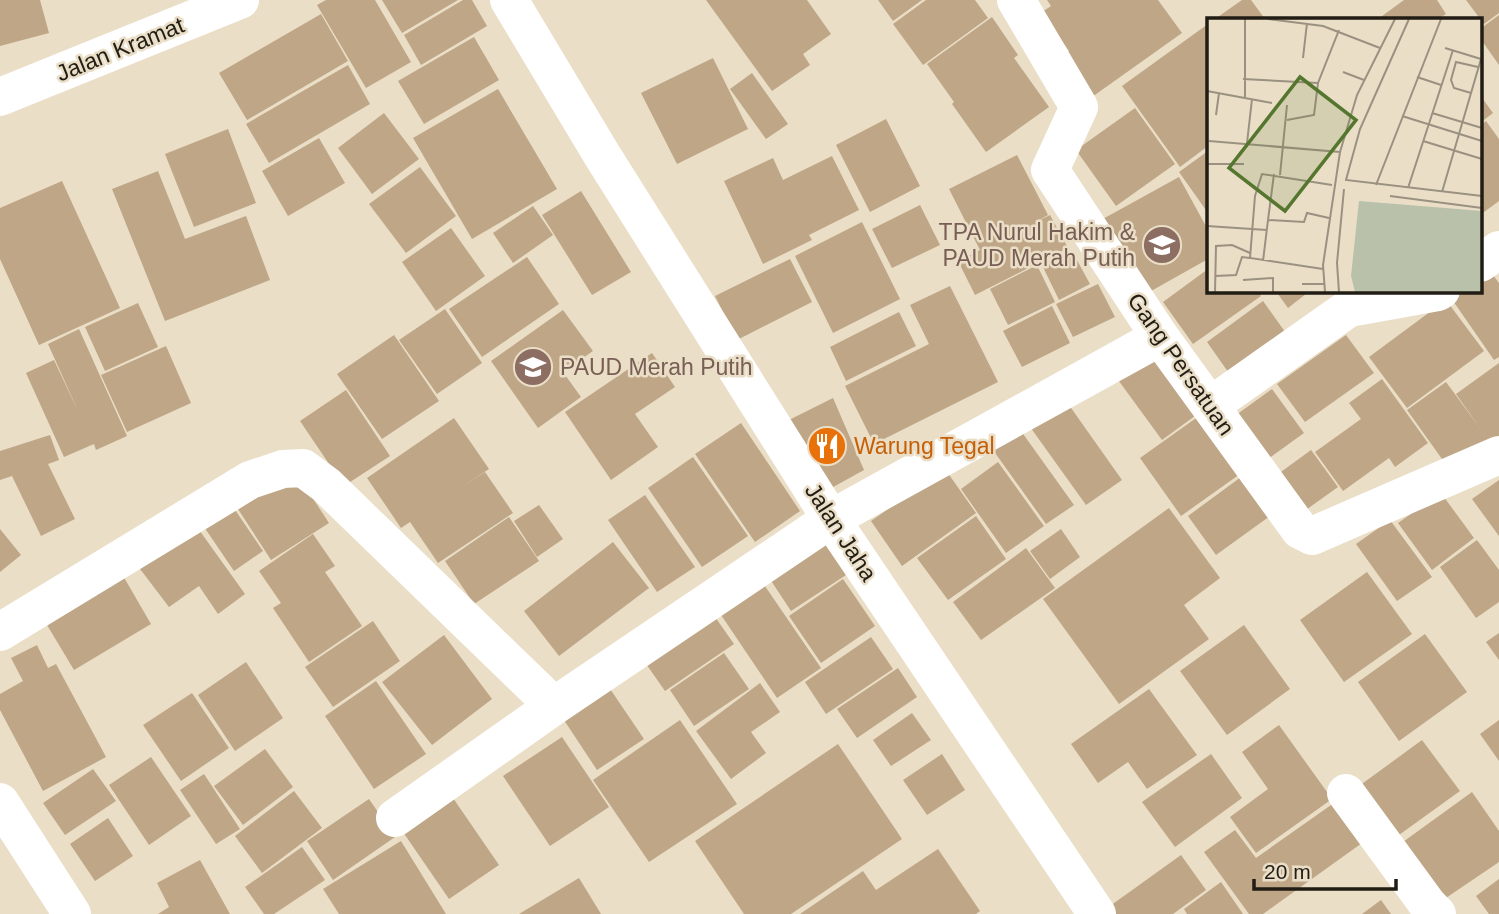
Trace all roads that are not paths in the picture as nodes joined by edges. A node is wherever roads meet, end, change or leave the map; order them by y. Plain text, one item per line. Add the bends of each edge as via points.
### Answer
1 (240, 0) edge
2 (509, 0) edge
3 (1016, 0) edge
4 (0, 97) edge
5 (1499, 250) edge
6 (1482, 262) edge
7 (1431, 292) edge
8 (1160, 337) junction
9 (1210, 406) junction
10 (1499, 456) edge
11 (831, 519) junction
12 (0, 632) edge
13 (554, 706) junction
14 (1346, 793) dead end
15 (0, 802) edge
16 (395, 818) dead end
17 (72, 914) edge
18 (1097, 914) edge
19 (1437, 914) edge

1 - 4 street, Jalan Kramat
2 - 11 street, Jalan Jaha
3 - 8 street, Gang Persatuan via 1079,107 1050,170
5 - 6 street
7 - 9 street via 1349,308
8 - 9 street, Gang Persatuan
8 - 11 street
9 - 10 street, Gang Persatuan via 1300,530 1312,536
11 - 13 street
11 - 18 street, Jalan Jaha
12 - 13 street via 250,480 303,468
13 - 16 street
14 - 19 street
15 - 17 street

